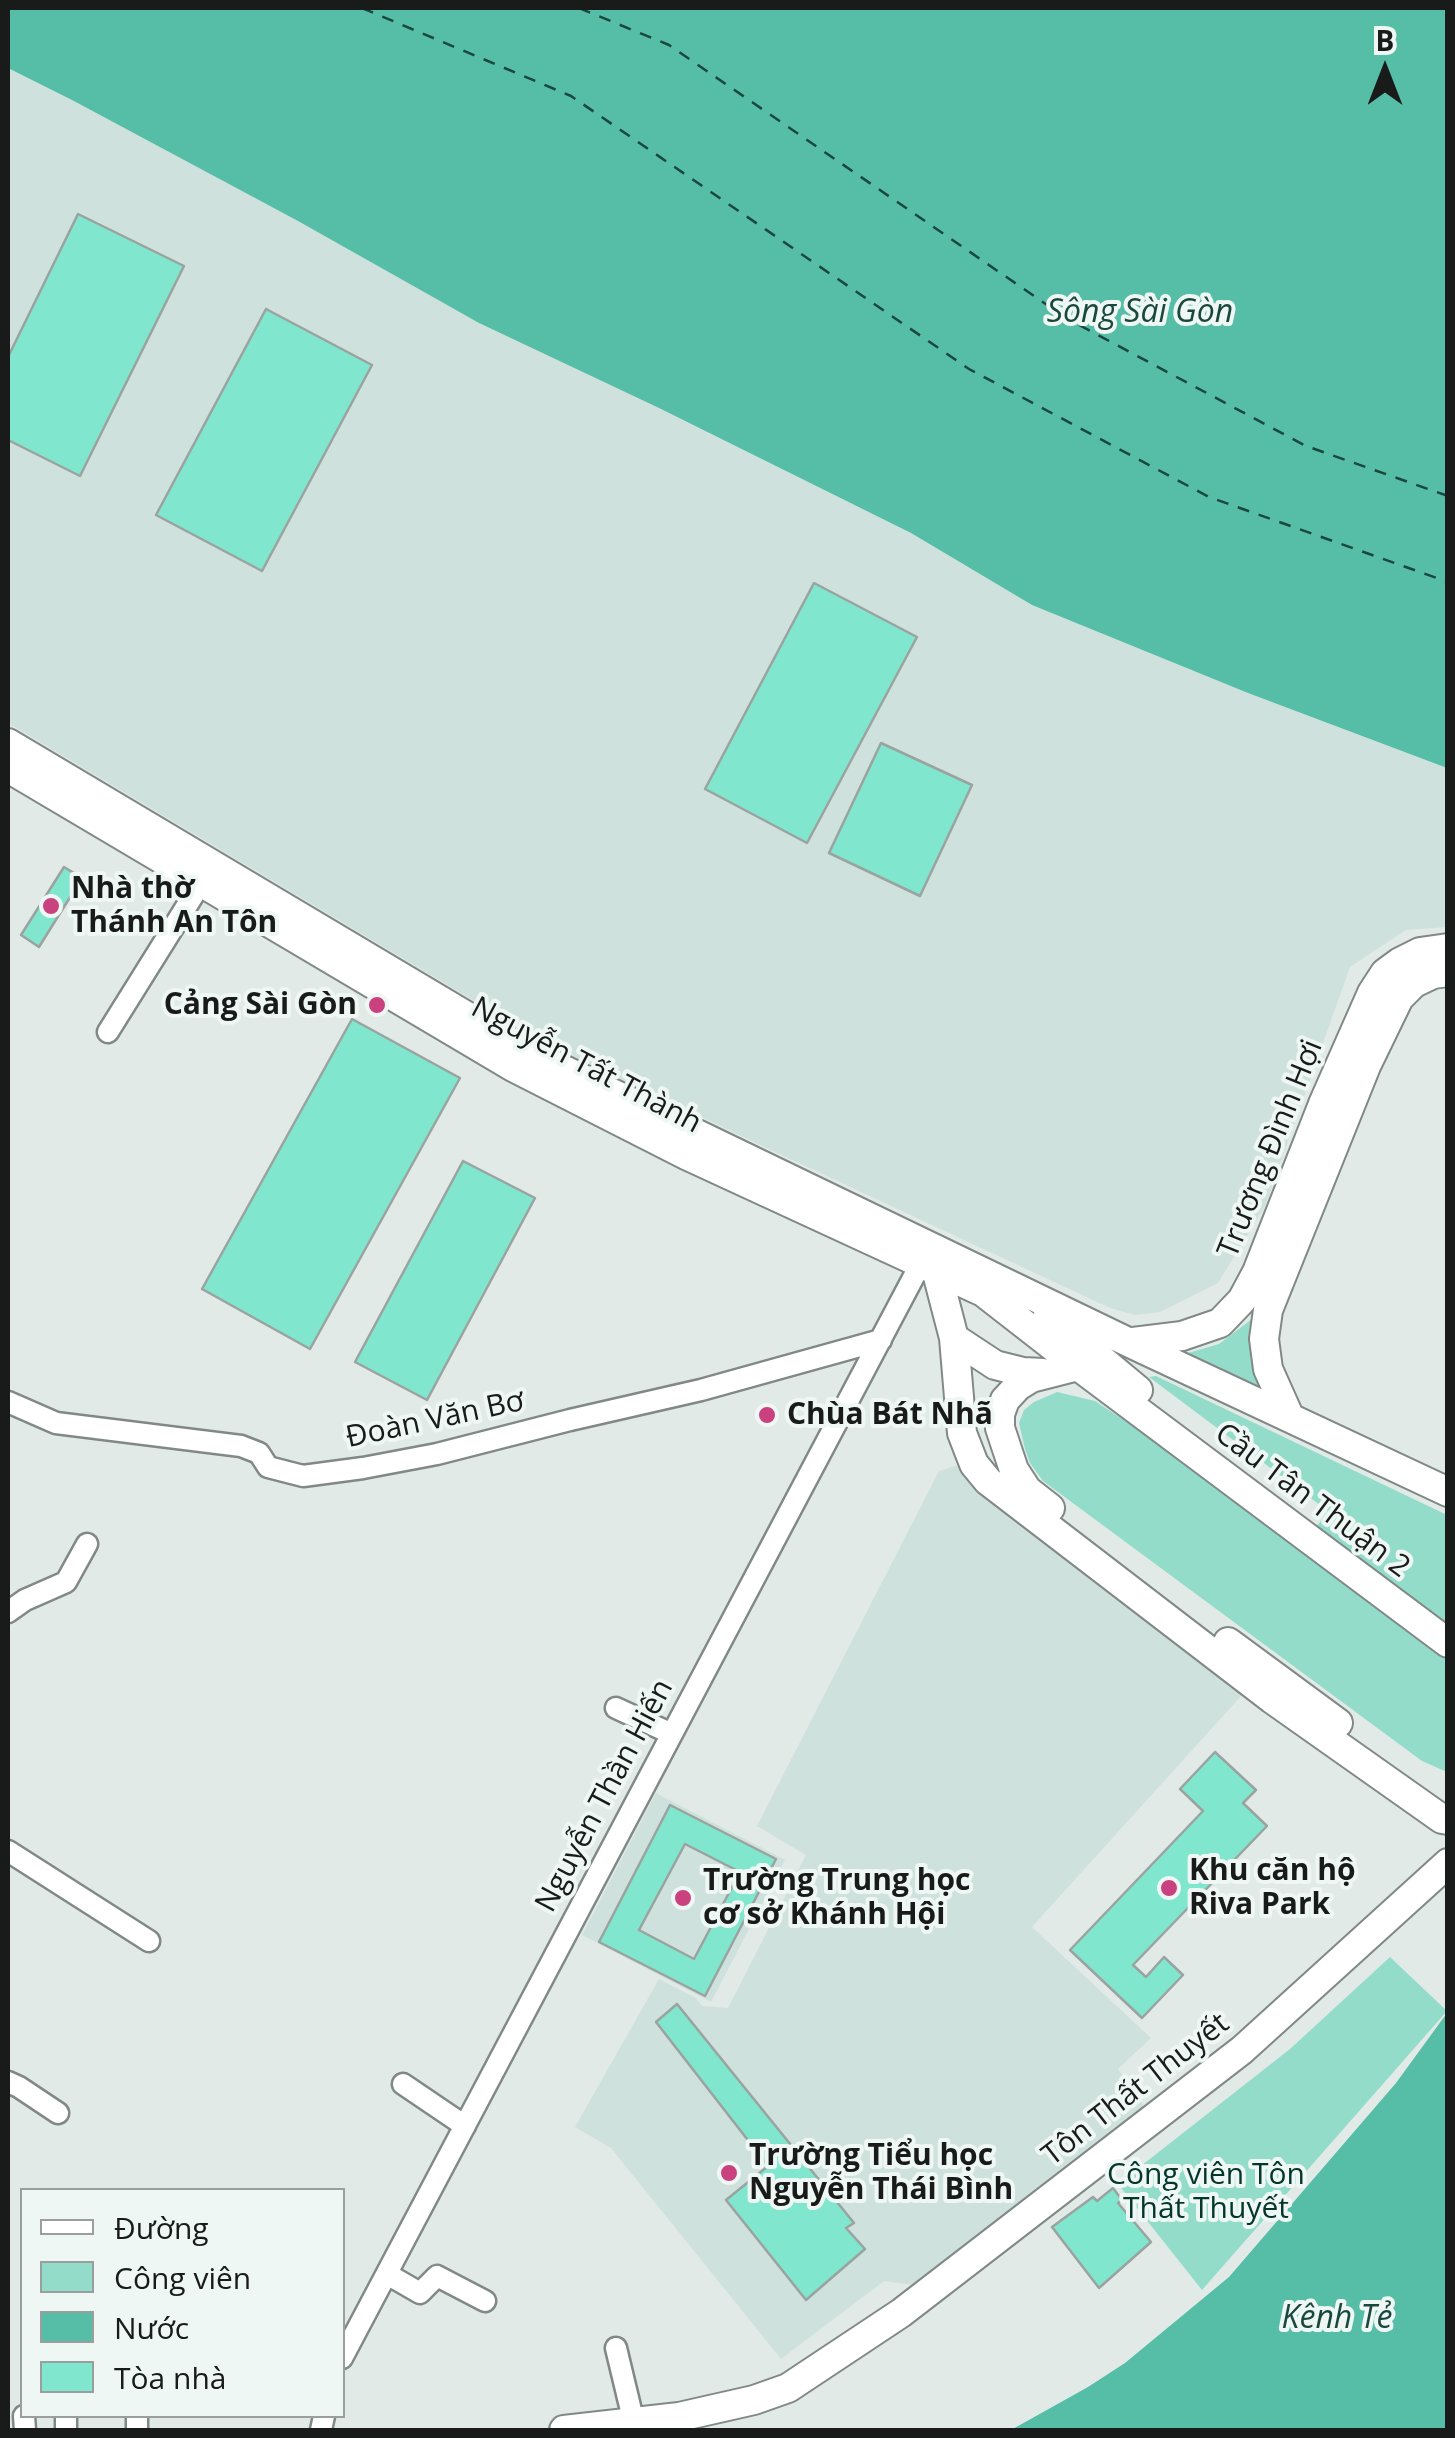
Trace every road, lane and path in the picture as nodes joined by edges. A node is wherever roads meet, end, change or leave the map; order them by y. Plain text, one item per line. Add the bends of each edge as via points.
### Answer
1 (8, 742) edge
2 (8, 768) edge
3 (201, 883) junction
4 (1448, 948) edge
5 (1448, 972) edge
6 (108, 1032) dead end
7 (1323, 1104) junction
8 (1340, 1130) junction
9 (928, 1266) junction
10 (1012, 1285) junction
11 (954, 1338) junction
12 (881, 1340) junction
13 (1130, 1342) junction
14 (1078, 1366) junction
15 (1047, 1374) junction
16 (8, 1402) edge
17 (1142, 1404) junction
18 (1289, 1416) junction
19 (1448, 1492) edge
20 (87, 1544) dead end
21 (8, 1612) edge
22 (1448, 1622) edge
23 (1448, 1643) edge
24 (616, 1708) dead end
25 (672, 1734) junction
26 (1448, 1804) edge
27 (1448, 1820) edge
28 (8, 1852) edge
29 (1448, 1862) edge
30 (149, 1941) dead end
31 (8, 2082) edge
32 (403, 2084) dead end
33 (58, 2113) dead end
34 (465, 2126) junction
35 (388, 2274) junction
36 (485, 2301) dead end
37 (616, 2348) dead end
38 (345, 2353) edge
39 (634, 2423) junction
40 (564, 2430) edge

1 - 10 main road, Nguyễn Tất Thành via 527,1052
2 - 3 main road, Nguyễn Tất Thành
3 - 6 street
3 - 9 main road, Nguyễn Tất Thành via 512,1067
4 - 7 main road, Trương Đình Hợi via 1420,952 1385,973
5 - 8 main road, Trương Đình Hợi via 1414,983 1399,998
7 - 8 main road
7 - 13 main road, Trương Đình Hợi via 1242,1300 1220,1323 1202,1330
8 - 18 main road, Trương Đình Hợi via 1268,1310 1268,1368
9 - 11 main road
9 - 12 street, Nguyễn Thần Hiến
9 - 14 main road, Nguyễn Tất Thành via 983,1292
10 - 13 main road, Nguyễn Tất Thành
10 - 17 main road, Nguyễn Tất Thành
11 - 15 main road via 995,1365
11 - 27 main road via 962,1434 988,1481 1272,1699
12 - 16 street, Đoàn Văn Bơ via 437,1454 303,1476 268,1467 241,1446 56,1423
12 - 25 street, Nguyễn Thần Hiến
13 - 18 main road, Nguyễn Tất Thành
14 - 15 main road
14 - 17 main road, Nguyễn Tất Thành
15 - 26 main road via 1018,1386 1000,1414 1014,1470 1027,1490
17 - 22 main road, Cầu Tân Thuận 2
17 - 23 main road, Cầu Tân Thuận 2
18 - 19 main road, Nguyễn Tất Thành
20 - 21 street via 66,1582
24 - 25 street
25 - 34 street, Nguyễn Thần Hiến
28 - 30 street
29 - 39 main road, Tôn Thất Thuyết via 1242,2050 901,2313 788,2388
31 - 33 street
32 - 34 street
34 - 35 street, Nguyễn Thần Hiến
35 - 36 street via 420,2292 437,2276
35 - 38 street, Nguyễn Thần Hiến
37 - 39 street
39 - 40 main road, Tôn Thất Thuyết

